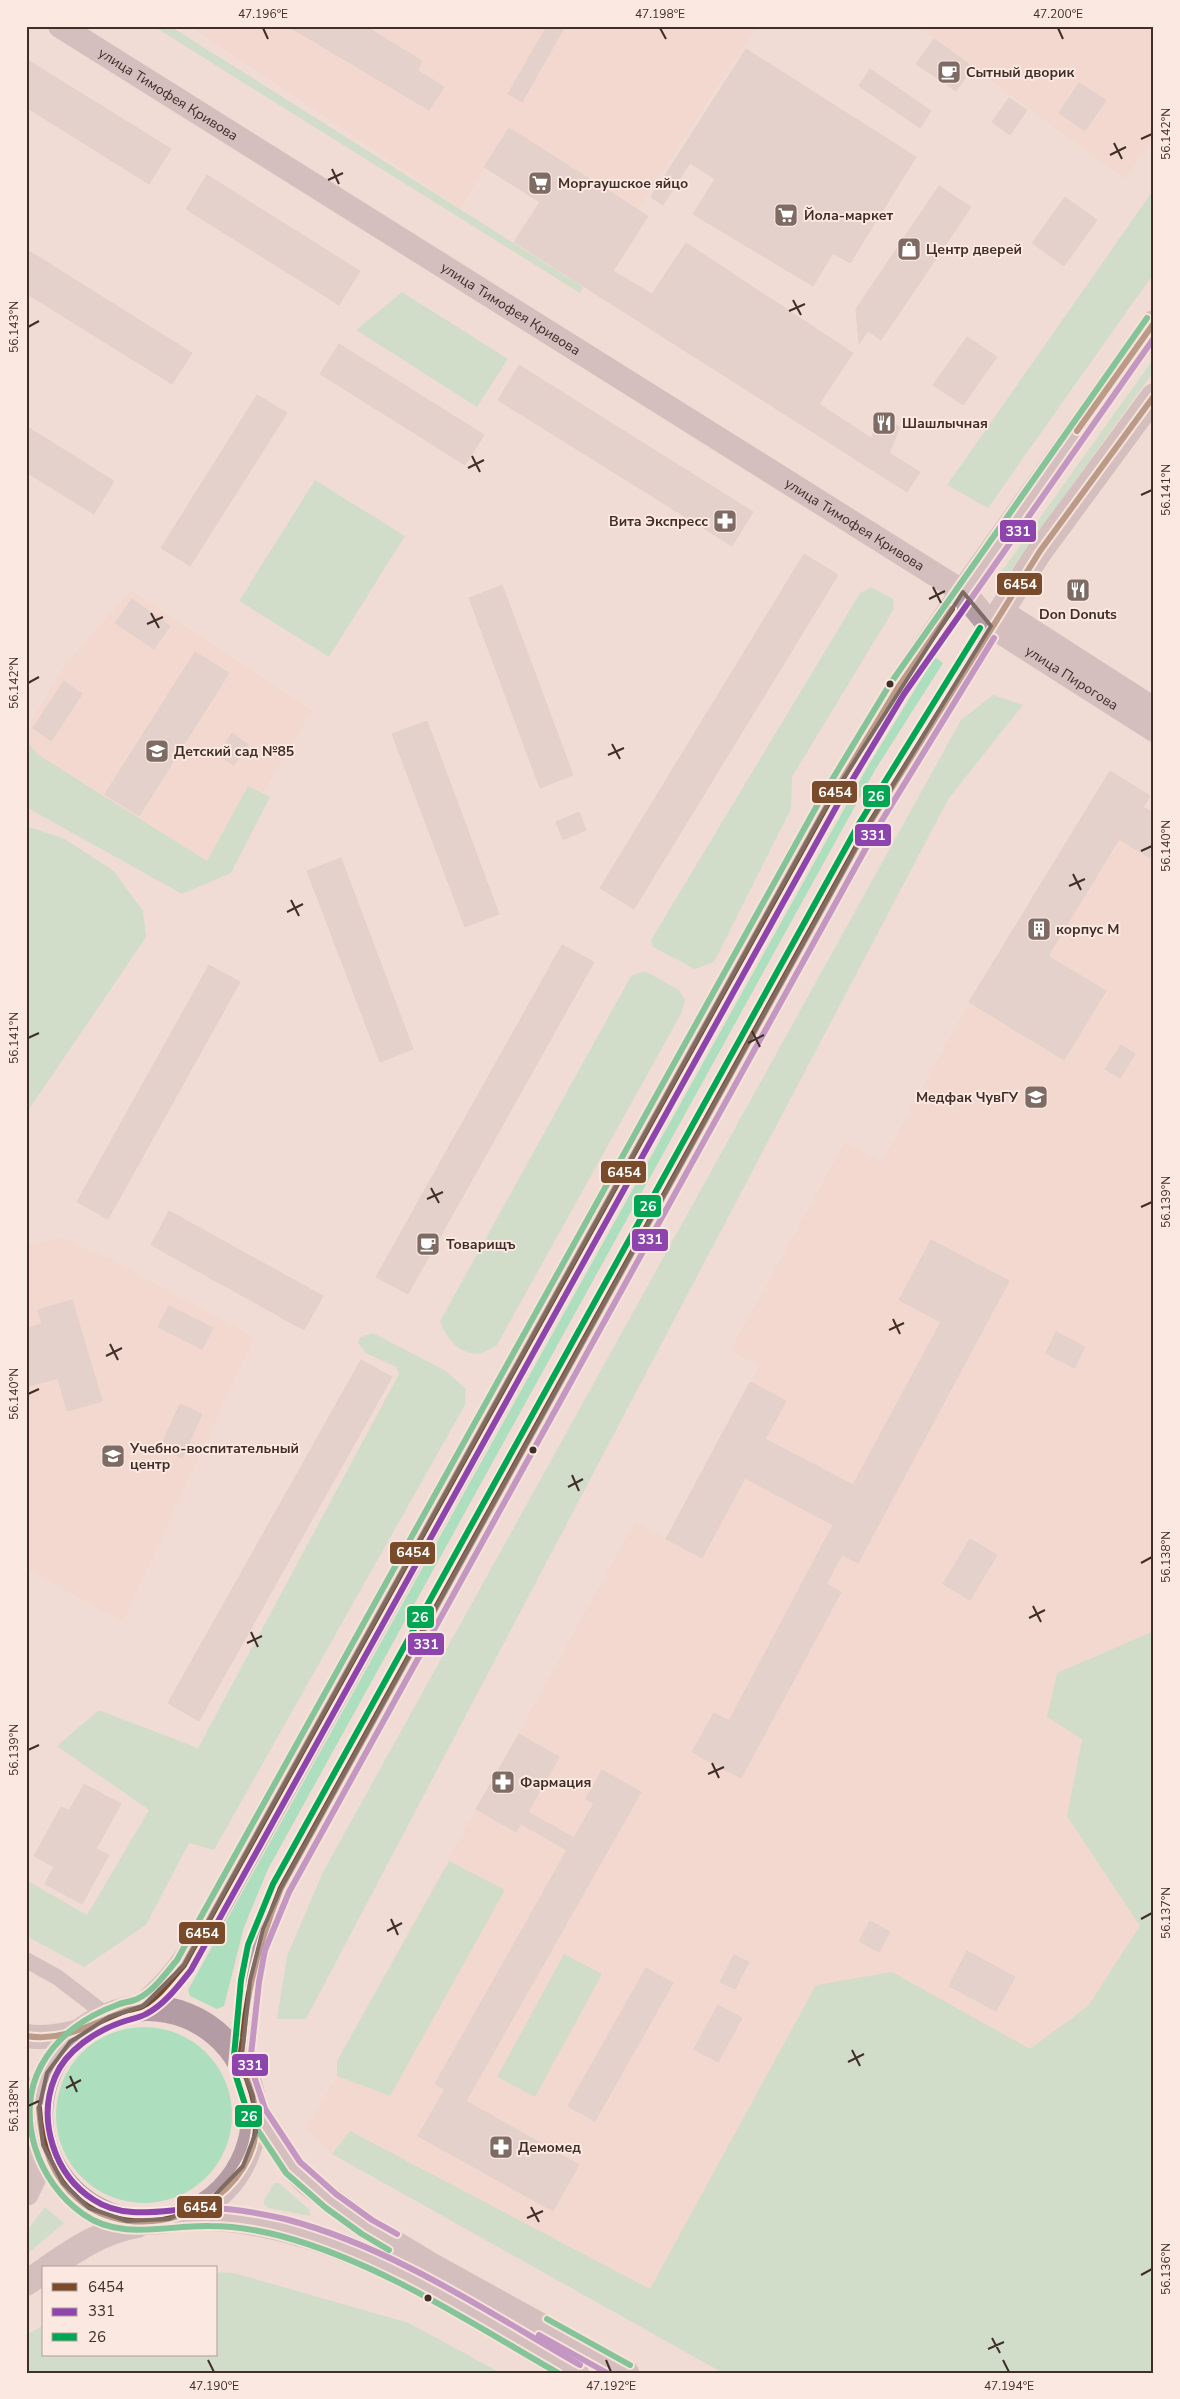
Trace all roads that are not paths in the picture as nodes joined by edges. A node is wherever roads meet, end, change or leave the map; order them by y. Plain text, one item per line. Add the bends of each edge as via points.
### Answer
1 (60, 26) edge
2 (1154, 323) edge
3 (1154, 396) edge
4 (963, 592) junction
5 (996, 618) junction
6 (1092, 681) junction
7 (1154, 709) edge
8 (1154, 730) edge
9 (26, 1960) edge
10 (143, 2006) junction
11 (110, 2017) junction
12 (86, 2030) junction
13 (26, 2036) edge
14 (241, 2065) junction
15 (33, 2098) edge
16 (256, 2113) junction
17 (43, 2145) junction
18 (26, 2194) edge
19 (158, 2221) junction
20 (51, 2266) edge
21 (42, 2272) edge
22 (26, 2283) edge
23 (576, 2373) edge
24 (626, 2373) edge

1 - 4 street, улица Тимофея Кривова
2 - 4 main road
3 - 5 main road via 1040,551
4 - 5 main road
4 - 10 main road via 897,689 831,798 207,1926 184,1965
5 - 6 street, улица Пирогова
5 - 14 main road via 868,826 281,1888 257,1947
6 - 7 street, улица Пирогова
6 - 8 street, улица Пирогова
9 - 11 street via 57,1977
10 - 11 main road
10 - 14 main road via 165,2008 206,2025 220,2036
11 - 12 main road
12 - 13 street via 69,2035
12 - 15 main road via 56,2057
14 - 16 main road
15 - 17 main road
16 - 19 main road via 251,2152 230,2183 192,2209
16 - 24 main road via 293,2168 367,2227
17 - 18 main road via 38,2168
17 - 19 main road via 63,2182 89,2208 106,2217
19 - 20 main road via 104,2234
19 - 23 main road via 207,2217 241,2220 322,2240 433,2292
21 - 22 main road

